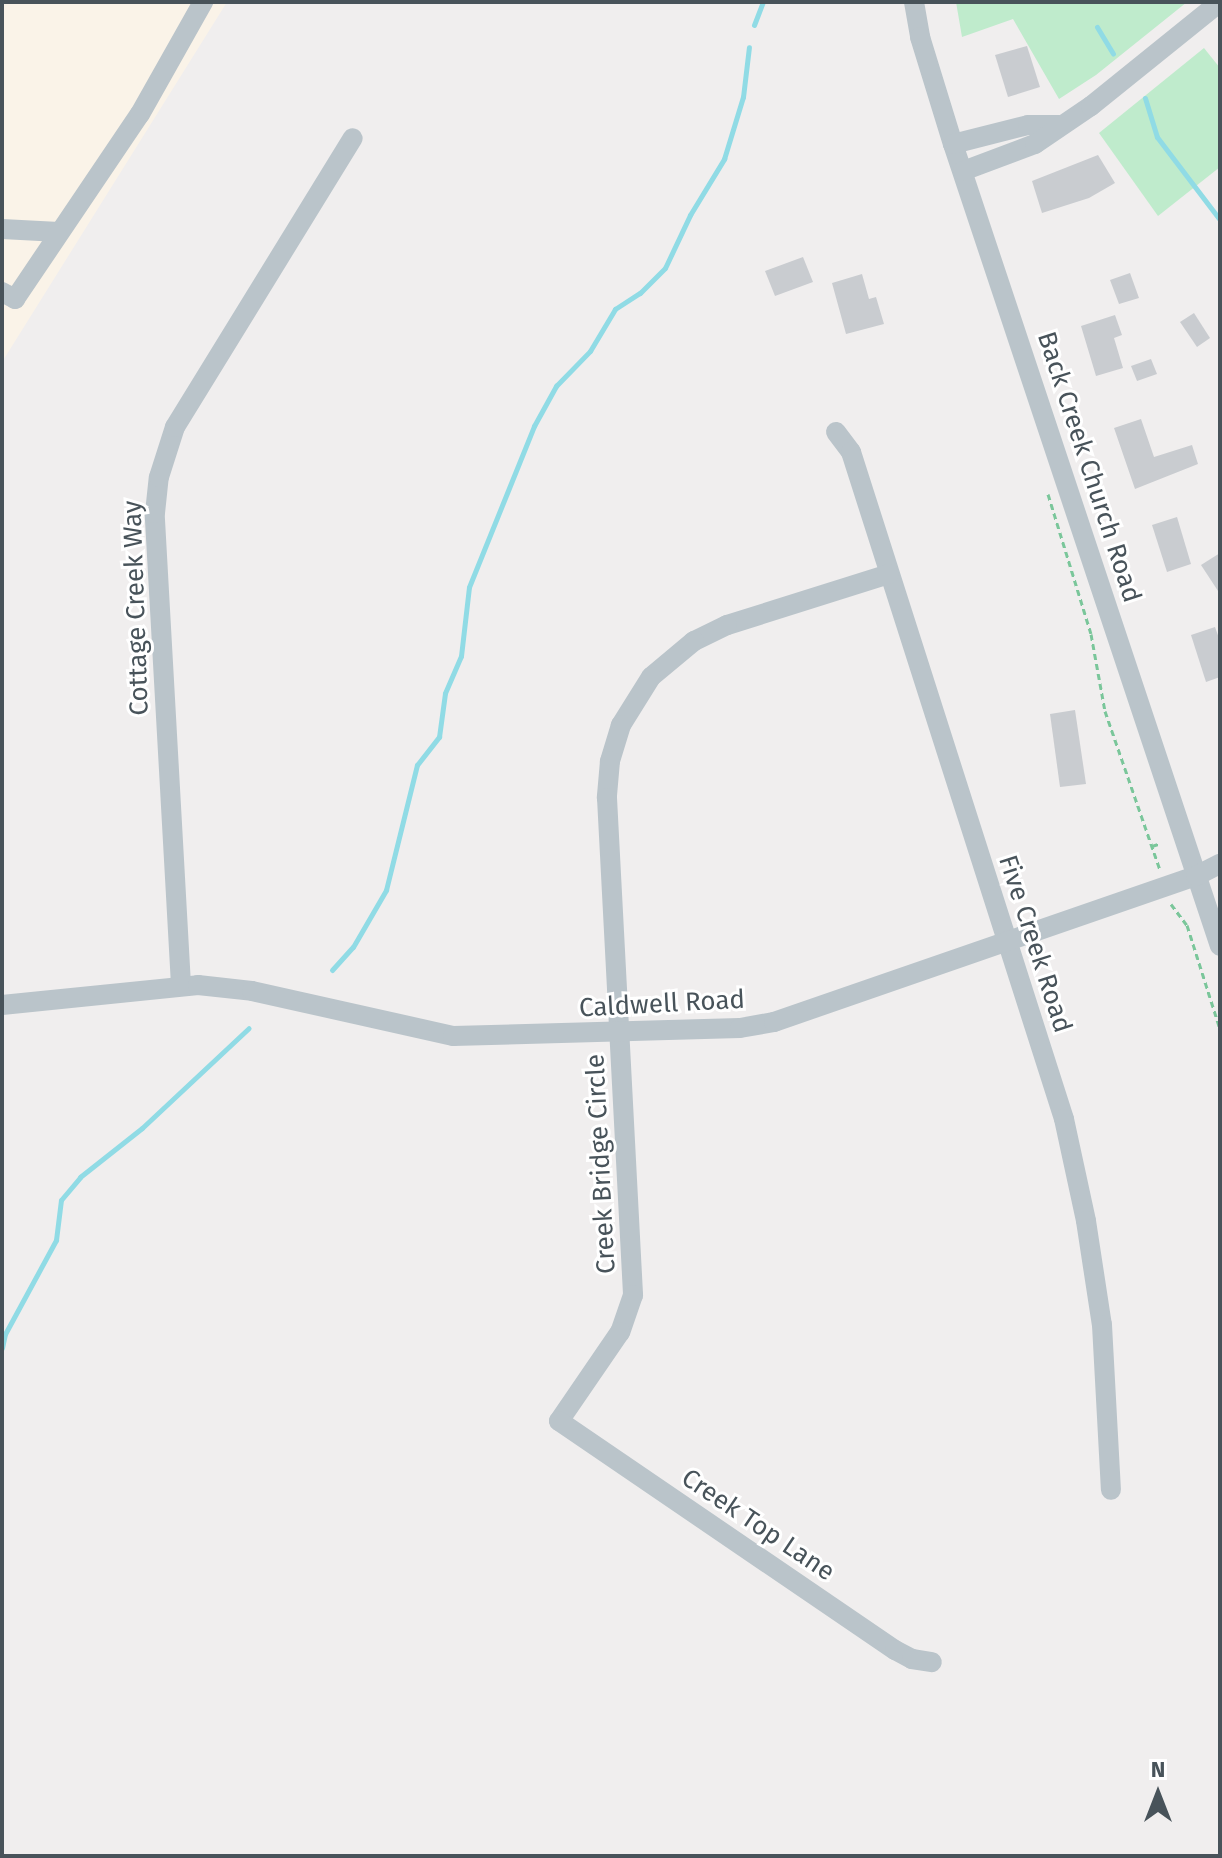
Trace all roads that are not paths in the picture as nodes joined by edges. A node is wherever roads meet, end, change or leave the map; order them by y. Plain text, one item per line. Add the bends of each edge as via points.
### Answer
1 (203, 2) edge
2 (914, 2) edge
3 (1220, 2) edge
4 (1059, 125) junction
5 (353, 138) dead end
6 (953, 144) junction
7 (963, 171) junction
8 (2, 229) edge
9 (59, 232) junction
10 (2, 292) edge
11 (836, 432) dead end
12 (889, 574) junction
13 (1220, 864) edge
14 (1196, 876) junction
15 (1006, 941) junction
16 (1220, 946) edge
17 (181, 985) junction
18 (2, 1005) edge
19 (620, 1032) junction
20 (559, 1421) joint
21 (1111, 1490) dead end
22 (932, 1662) dead end

1 - 9 street via 140,114
2 - 6 street, Back Creek Church Road
3 - 4 street via 1091,106
4 - 6 street via 1028,125
4 - 7 street via 1035,144
5 - 17 street, Cottage Creek Way via 175,427 159,477 155,513
6 - 7 street, Back Creek Church Road
7 - 14 street, Back Creek Church Road
8 - 9 street
9 - 10 street via 15,299
11 - 12 street, Five Creek Road via 851,452
12 - 15 street, Five Creek Road
12 - 19 street, Creek Bridge Circle via 710,632 664,664 629,708 610,761 607,798
13 - 14 street, Caldwell Road
14 - 15 street, Caldwell Road
14 - 16 street, Back Creek Church Road
15 - 19 street, Caldwell Road via 774,1022
15 - 21 street, Five Creek Road via 1049,1068 1086,1221 1103,1338
17 - 18 street, Caldwell Road
17 - 19 street, Caldwell Road via 252,991 453,1036
19 - 20 street, Creek Bridge Circle via 633,1295 620,1332
20 - 22 street, Creek Top Lane via 895,1650

